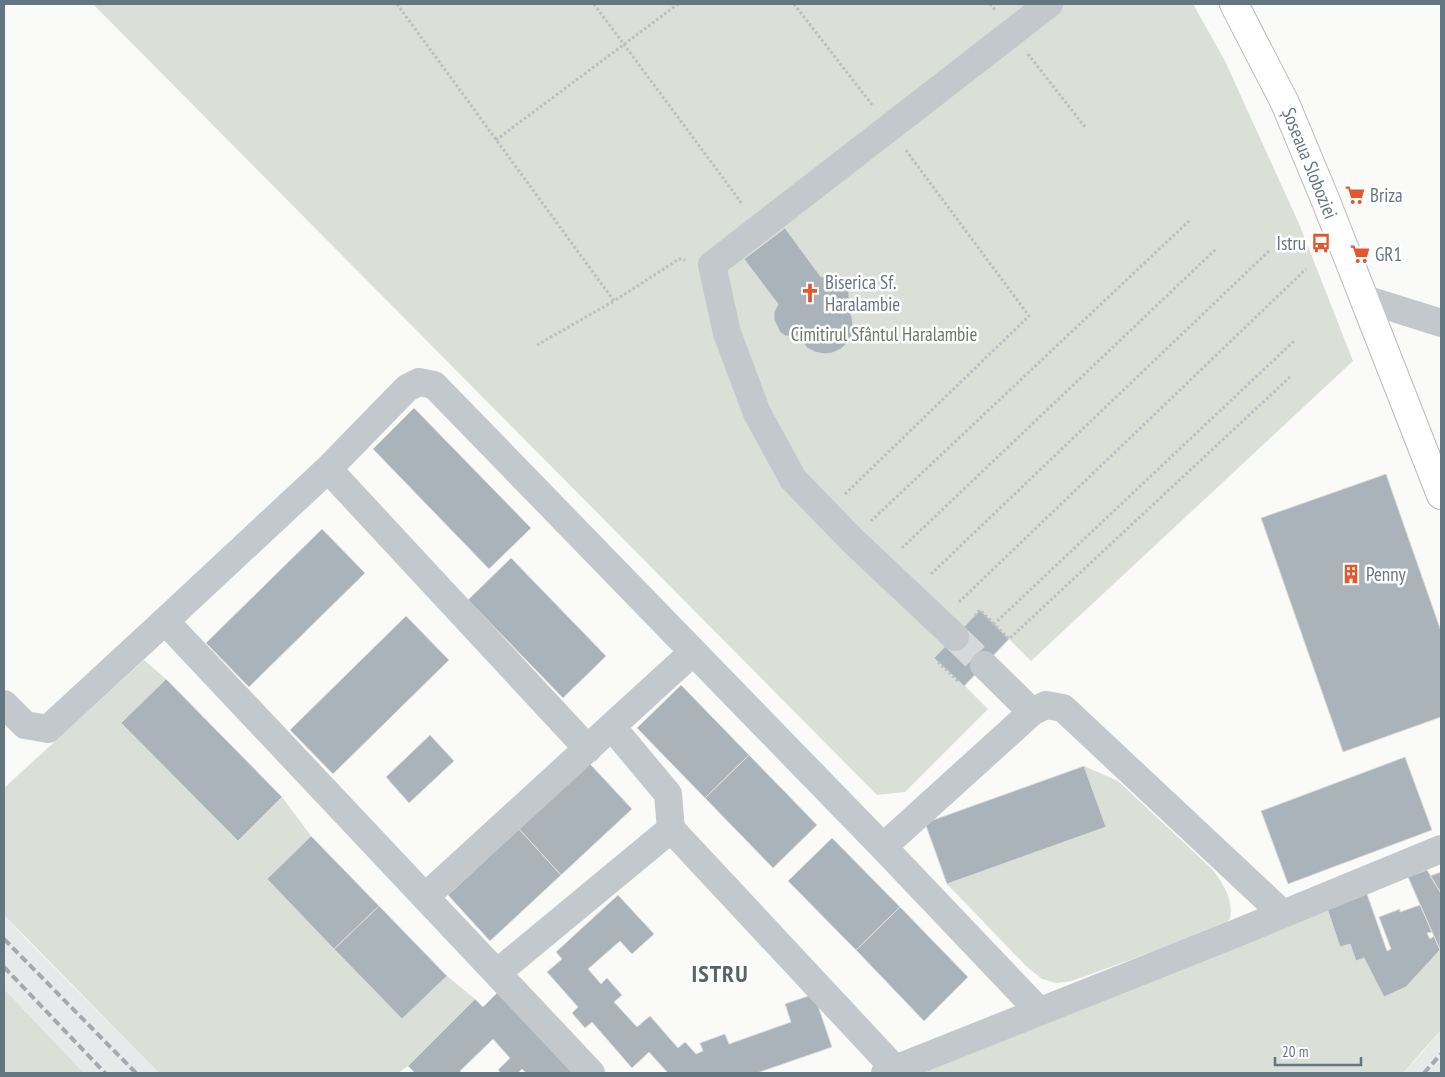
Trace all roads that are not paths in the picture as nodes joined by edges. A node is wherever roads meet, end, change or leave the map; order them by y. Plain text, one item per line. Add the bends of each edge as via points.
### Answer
1 (1049, 4) edge
2 (1234, 4) edge
3 (1365, 299) junction
4 (1441, 323) edge
5 (328, 469) junction
6 (1441, 495) edge
7 (165, 621) junction
8 (947, 629) tunnel mouth
9 (693, 652) junction
10 (984, 666) tunnel mouth
11 (4, 704) edge
12 (1032, 712) junction
13 (612, 727) junction
14 (588, 749) junction
15 (671, 829) junction
16 (883, 847) junction
17 (1441, 849) edge
18 (425, 898) junction
19 (1283, 914) junction
20 (497, 973) junction
21 (1039, 1012) junction
22 (890, 1071) edge
23 (591, 1073) edge

1 - 8 street via 712,265 727,333 757,413 793,479 852,540
2 - 3 main road, Șoseaua Sloboziei via 1285,103
3 - 4 street
3 - 6 main road, Șoseaua Sloboziei
5 - 7 street
5 - 9 street via 407,388 419,382 434,385
5 - 14 street
7 - 11 street via 48,730 25,725
7 - 18 street
9 - 13 street
9 - 16 street
10 - 12 street
12 - 16 street
12 - 19 street via 1046,705 1063,708
13 - 14 street
13 - 15 street via 668,794
14 - 18 street
15 - 20 street
15 - 22 street
16 - 21 street
17 - 19 street
18 - 20 street
19 - 21 street
20 - 23 street
21 - 22 street

